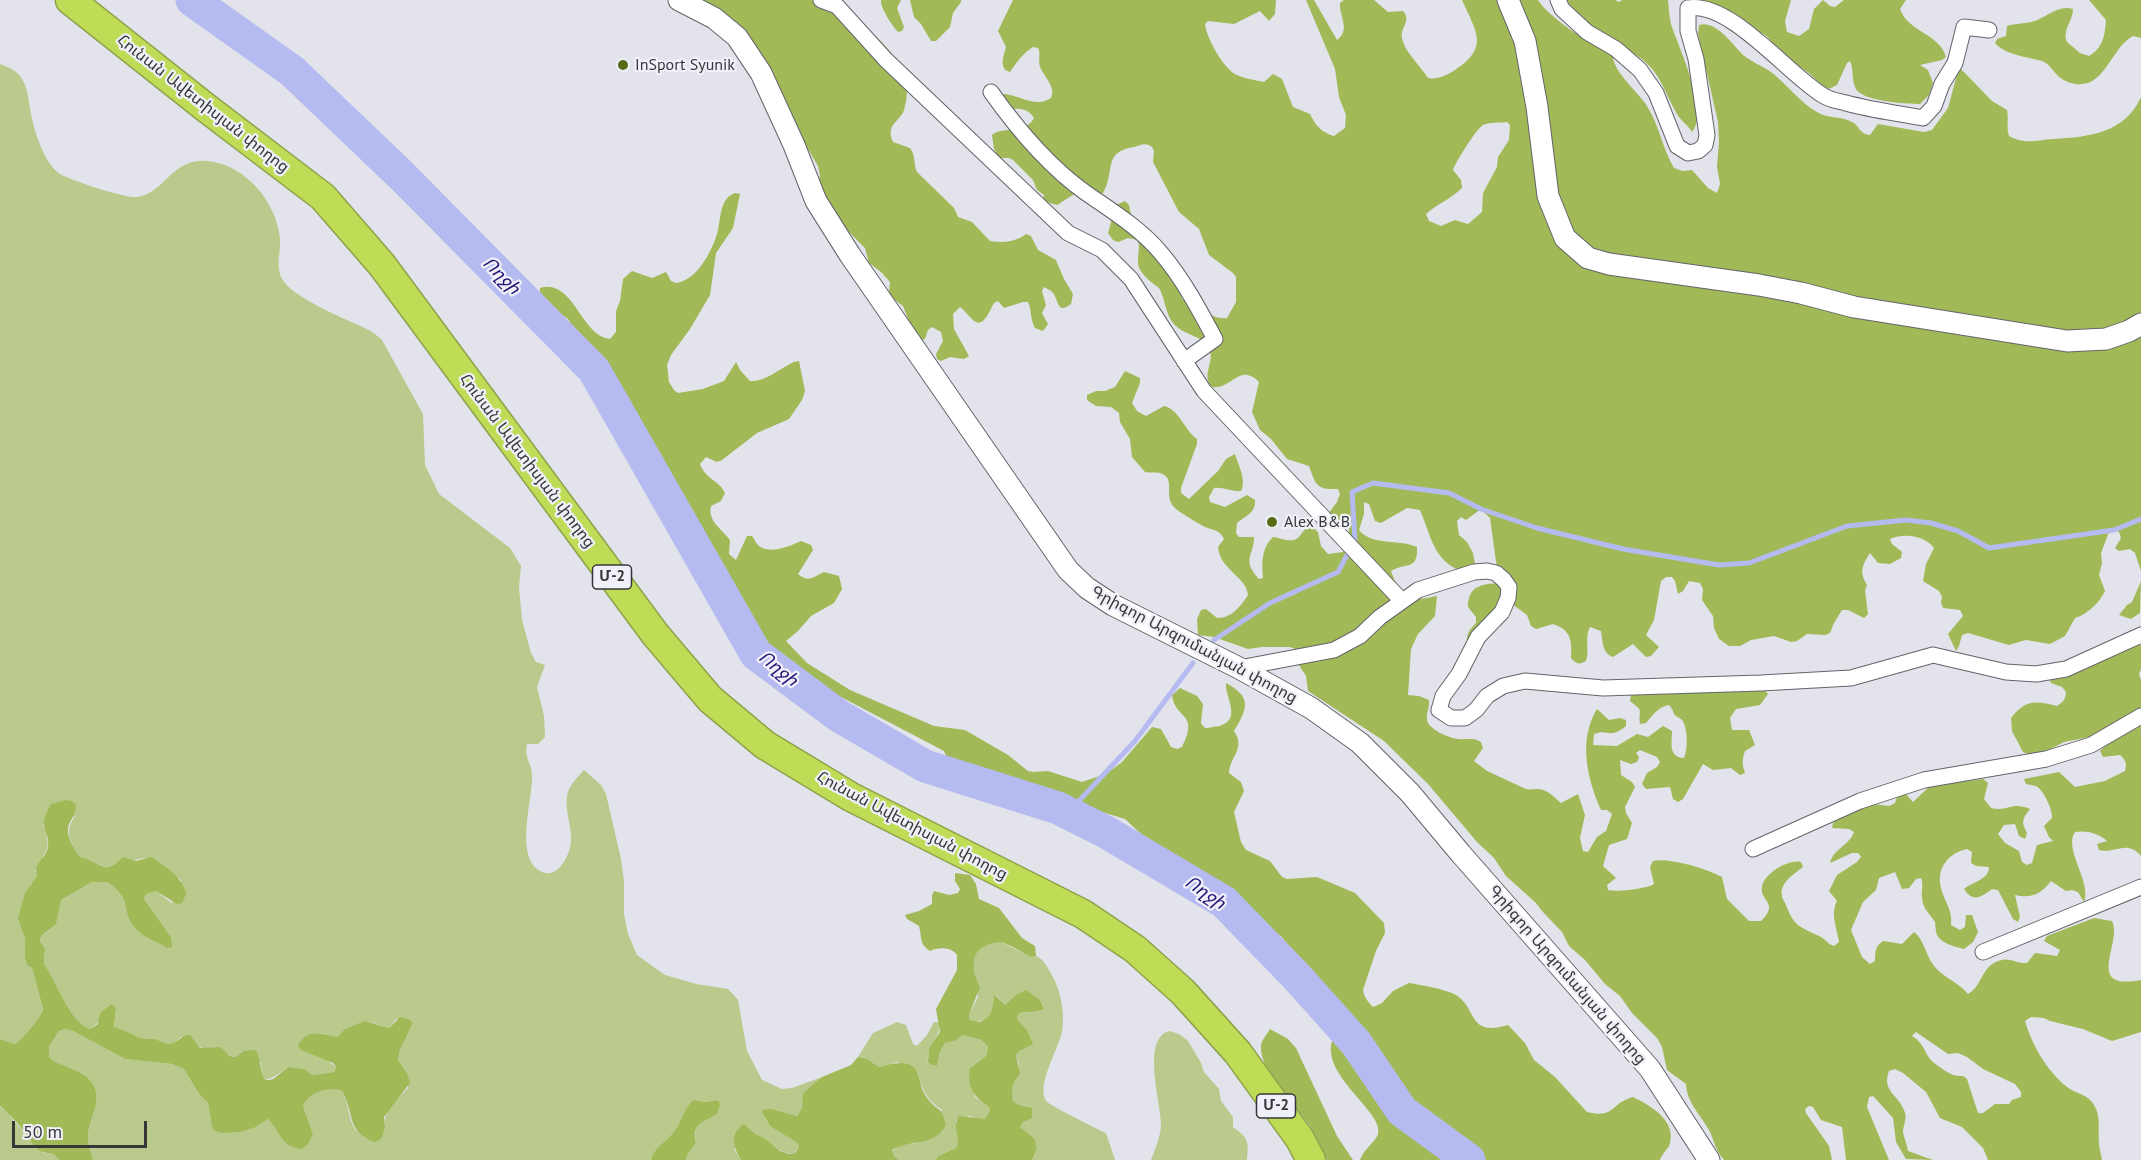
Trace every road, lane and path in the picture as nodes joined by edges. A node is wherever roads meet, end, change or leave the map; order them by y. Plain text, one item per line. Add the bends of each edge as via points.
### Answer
1 (70, 0) edge
2 (679, 0) edge
3 (821, 0) edge
4 (1508, 0) edge
5 (1558, 0) edge
6 (1989, 30) dead end
7 (991, 92) dead end
8 (2141, 324) edge
9 (1184, 361) junction
10 (1402, 601) junction
11 (2141, 635) edge
12 (1239, 668) junction
13 (2141, 716) edge
14 (1753, 849) dead end
15 (2141, 887) edge
16 (1983, 952) dead end
17 (1311, 1160) edge
18 (1709, 1160) edge

1 - 17 highway, Հունան Ավետիսյան փողոց / Մ-2 via 323,197 382,265 655,634 710,699 765,745 851,797 1083,914 1135,950 1183,992 1238,1053
2 - 12 street, Գրիգոր Արզումանյան փողոց via 714,18 737,37 761,73 816,201 1068,570 1113,605
3 - 9 street via 837,6 886,60 1068,233 1102,250 1131,279
4 - 8 street via 1525,41 1548,196 1564,238 1588,258 2067,341 2106,339
5 - 6 street via 1562,9 1587,32 1616,49 1640,70 1656,93 1677,146 1688,153 1698,152 1706,145 1707,135 1688,31 1688,8 1711,11 1736,23 1825,97 1923,117 1934,106 1955,63 1964,27
7 - 9 street via 1012,121 1060,172 1160,252 1183,282 1215,339
9 - 10 street via 1204,391
10 - 11 street via 1418,590 1474,572 1496,573 1509,587 1502,612 1478,637 1443,696 1439,710 1451,718 1465,718 1503,686 1525,681 1604,688 1851,678 1933,655 2006,672 2036,674 2066,669
10 - 12 street via 1360,636 1334,650
12 - 18 street, Գրիգոր Արզումանյան փողոց via 1311,708 1360,743 1410,793 1650,1069
13 - 14 street via 2091,745 2046,759 1924,780 1805,824
15 - 16 street

